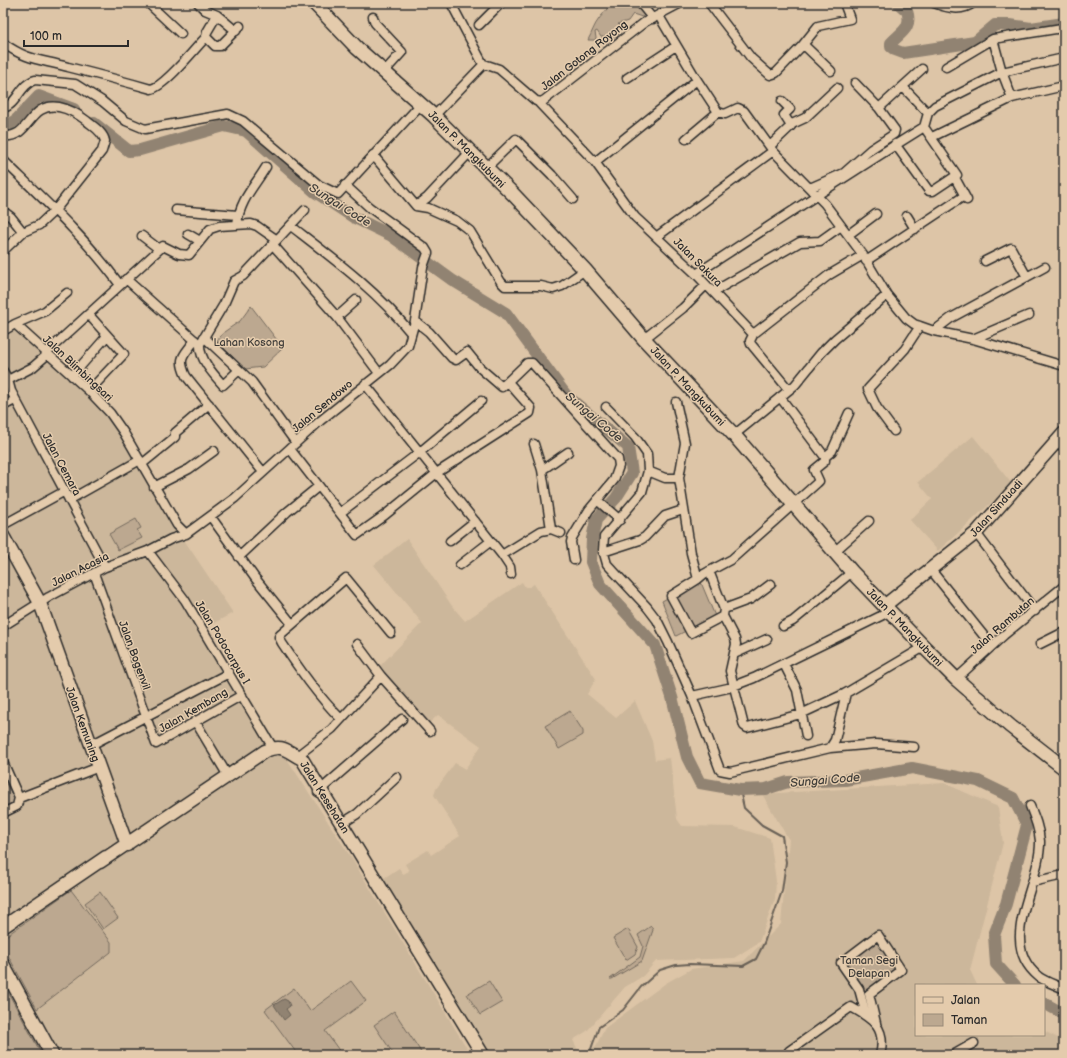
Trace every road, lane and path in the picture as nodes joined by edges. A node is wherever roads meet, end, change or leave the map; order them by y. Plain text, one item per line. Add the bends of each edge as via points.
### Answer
1 (148, 3) edge
2 (198, 3) edge
3 (314, 3) edge
4 (451, 3) edge
5 (500, 3) edge
6 (640, 3) edge
7 (681, 3) edge
8 (709, 3) edge
9 (844, 3) edge
10 (934, 3) edge
11 (973, 3) edge
12 (217, 15) junction
13 (373, 17) dead end
14 (656, 17) junction
15 (479, 25) dead end
16 (1064, 30) edge
17 (181, 34) dead end
18 (206, 37) junction
19 (993, 39) junction
20 (3, 42) edge
21 (676, 46) junction
22 (802, 46) junction
23 (1064, 58) edge
24 (483, 64) junction
25 (946, 67) dead end
26 (922, 69) dead end
27 (831, 71) dead end
28 (384, 72) junction
29 (1002, 72) junction
30 (627, 78) dead end
31 (697, 80) junction
32 (855, 82) dead end
33 (1064, 86) edge
34 (903, 87) junction
35 (837, 88) dead end
36 (1012, 98) junction
37 (782, 101) dead end
38 (539, 103) junction
39 (421, 104) junction
40 (3, 108) edge
41 (879, 108) junction
42 (718, 112) junction
43 (928, 113) junction
44 (434, 116) junction
45 (792, 124) junction
46 (924, 127) junction
47 (3, 136) edge
48 (932, 137) junction
49 (686, 139) dead end
50 (895, 144) junction
51 (771, 149) junction
52 (470, 152) junction
53 (373, 155) junction
54 (3, 160) edge
55 (595, 162) junction
56 (266, 167) dead end
57 (486, 168) junction
58 (955, 178) junction
59 (345, 185) junction
60 (810, 188) junction
61 (817, 195) junction
62 (573, 199) dead end
63 (416, 206) junction
64 (56, 209) junction
65 (176, 210) dead end
66 (305, 210) dead end
67 (3, 211) edge
68 (876, 214) dead end
69 (238, 215) junction
70 (906, 216) dead end
71 (238, 224) junction
72 (291, 226) junction
73 (841, 226) junction
74 (915, 229) junction
75 (23, 232) junction
76 (188, 234) dead end
77 (659, 235) dead end
78 (848, 235) junction
79 (142, 236) dead end
80 (200, 241) junction
81 (275, 243) junction
82 (159, 249) junction
83 (3, 251) edge
84 (865, 258) junction
85 (985, 261) dead end
86 (1045, 267) dead end
87 (585, 270) junction
88 (696, 274) junction
89 (1027, 277) junction
90 (123, 282) junction
91 (706, 284) junction
92 (713, 292) junction
93 (67, 293) dead end
94 (887, 295) junction
95 (356, 300) dead end
96 (89, 314) junction
97 (1029, 315) dead end
98 (337, 317) junction
99 (415, 321) junction
100 (15, 324) junction
101 (920, 326) junction
102 (3, 331) edge
103 (934, 331) junction
104 (411, 333) junction
105 (754, 333) junction
106 (106, 336) junction
107 (644, 339) junction
108 (973, 339) junction
109 (200, 341) junction
110 (47, 353) junction
111 (1064, 366) edge
112 (3, 371) edge
113 (238, 371) junction
114 (379, 373) junction
115 (72, 376) junction
116 (8, 380) junction
117 (508, 382) junction
118 (366, 384) junction
119 (790, 390) junction
120 (90, 391) junction
121 (780, 397) junction
122 (15, 400) junction
123 (481, 401) dead end
124 (676, 402) dead end
125 (209, 404) junction
126 (3, 406) edge
127 (606, 407) dead end
128 (849, 413) dead end
129 (894, 431) dead end
130 (1064, 433) edge
131 (734, 435) junction
132 (534, 444) dead end
133 (293, 446) junction
134 (214, 451) dead end
135 (420, 452) junction
136 (568, 452) dead end
137 (825, 457) junction
138 (141, 462) junction
139 (542, 470) junction
140 (648, 471) junction
141 (263, 472) junction
142 (438, 472) junction
143 (679, 478) junction
144 (319, 486) junction
145 (154, 487) junction
146 (64, 491) junction
147 (69, 500) junction
148 (598, 502) junction
149 (794, 503) junction
150 (683, 510) junction
151 (340, 513) junction
152 (211, 517) junction
153 (618, 518) junction
154 (475, 521) junction
155 (869, 521) dead end
156 (3, 524) edge
157 (177, 525) junction
158 (551, 529) junction
159 (561, 532) dead end
160 (976, 533) junction
161 (186, 534) junction
162 (3, 536) edge
163 (171, 539) junction
164 (450, 541) dead end
165 (491, 541) junction
166 (148, 551) junction
167 (603, 552) junction
168 (834, 552) junction
169 (502, 555) junction
170 (238, 557) junction
171 (574, 560) dead end
172 (460, 565) dead end
173 (105, 567) junction
174 (931, 570) junction
175 (709, 571) junction
176 (852, 572) junction
177 (94, 573) junction
178 (511, 574) dead end
179 (698, 579) junction
180 (771, 584) dead end
181 (1063, 588) edge
182 (40, 603) junction
183 (887, 609) junction
184 (1035, 611) junction
185 (724, 612) junction
186 (292, 624) junction
187 (3, 626) edge
188 (783, 626) dead end
189 (1064, 632) edge
190 (391, 633) dead end
191 (768, 639) dead end
192 (357, 644) dead end
193 (1040, 644) dead end
194 (992, 646) junction
195 (924, 647) junction
196 (734, 654) junction
197 (784, 664) junction
198 (228, 673) junction
199 (381, 676) junction
200 (956, 679) junction
201 (734, 686) junction
202 (846, 693) junction
203 (242, 695) junction
204 (692, 696) junction
205 (801, 714) junction
206 (145, 717) junction
207 (341, 718) junction
208 (402, 719) dead end
209 (195, 721) junction
210 (430, 732) dead end
211 (806, 736) dead end
212 (156, 744) joint
213 (91, 745) junction
214 (914, 747) dead end
215 (273, 748) junction
216 (830, 748) junction
217 (297, 756) junction
218 (3, 762) edge
219 (99, 767) junction
220 (1064, 768) edge
221 (228, 776) junction
222 (397, 778) dead end
223 (319, 791) junction
224 (19, 798) junction
225 (328, 805) junction
226 (1030, 806) dead end
227 (3, 813) edge
228 (341, 824) junction
229 (127, 844) junction
230 (361, 860) junction
231 (1064, 875) edge
232 (1032, 882) junction
233 (3, 928) edge
234 (421, 959) junction
235 (3, 965) edge
236 (1064, 989) edge
237 (866, 1015) junction
238 (876, 1023) junction
239 (974, 1043) dead end
240 (52, 1055) edge
241 (477, 1055) edge
242 (483, 1055) edge
243 (787, 1055) edge
244 (880, 1055) edge
245 (953, 1055) edge

1 - 17 street
2 - 12 street via 205,10
3 - 28 main road, Jalan P. Mangkubumi
4 - 24 street
5 - 15 street
6 - 14 street
7 - 14 street, Jalan Gotong Royong
8 - 22 street via 752,58 770,75 776,73
9 - 22 street via 850,19 818,26
10 - 11 street via 961,8
12 - 18 street
12 - 18 street via 238,28 220,46 215,46
13 - 28 street via 375,23 402,52
14 - 21 street
14 - 38 street, Jalan Gotong Royong via 645,22
16 - 19 street via 1062,28
18 - 20 street via 174,72 151,89 29,58
19 - 25 street
19 - 29 street
21 - 30 street
21 - 31 street
22 - 27 street
23 - 29 street
24 - 38 street, Jalan Gotong Royong via 499,69
24 - 44 street
26 - 34 street
28 - 39 main road, Jalan P. Mangkubumi
29 - 36 street
29 - 43 street via 940,103
31 - 42 street
31 - 55 street
32 - 41 street
33 - 36 street
34 - 41 street
34 - 43 street
35 - 45 street via 805,118
36 - 48 street
37 - 45 street via 790,109 784,115
38 - 55 street, Jalan Sakura
39 - 44 main road, Jalan P. Mangkubumi
39 - 53 street
40 - 59 street via 8,107 22,88 35,80 75,84 102,101 126,121 145,129 228,114 243,121 319,184 338,194
41 - 60 street via 895,130 894,134 871,149 844,173
42 - 49 street
42 - 51 street via 725,114 741,109
43 - 46 street
44 - 52 main road, Jalan P. Mangkubumi
45 - 51 street
46 - 48 street
46 - 50 street
47 - 64 street via 12,137 18,134 40,110 49,106 71,110 102,133 105,141 102,151
48 - 58 street via 957,172
50 - 58 street via 929,191
50 - 61 street
51 - 60 street
51 - 77 street
52 - 57 main road, Jalan P. Mangkubumi
52 - 63 street via 427,198
53 - 59 street
53 - 63 street
54 - 64 street
55 - 88 street, Jalan Sakura via 635,217
56 - 69 street via 243,199
57 - 62 street via 516,139
57 - 87 main road, Jalan P. Mangkubumi
58 - 74 street via 966,198
59 - 99 street, Jalan Sendowo via 428,253
60 - 61 street
61 - 73 street
61 - 88 street
63 - 87 street via 428,208 457,221 470,231 505,286 541,286 553,289 562,286
64 - 75 street via 39,225
64 - 90 street
65 - 69 street
66 - 72 street
67 - 75 street
68 - 78 street
69 - 71 street
70 - 74 street
71 - 80 street via 210,229
71 - 81 street via 257,226
72 - 81 street
72 - 104 street via 361,280 397,314
73 - 78 street
73 - 92 street via 820,241 800,242
74 - 84 street
75 - 83 street
76 - 80 street
78 - 84 street
79 - 82 street
80 - 82 street via 189,255 179,254 163,246
81 - 98 street
81 - 109 street via 243,276 234,281 224,304
82 - 90 street
84 - 94 street
84 - 105 street via 830,275
85 - 89 street via 1011,248
86 - 89 street
87 - 107 main road, Jalan P. Mangkubumi
88 - 91 street, Jalan Sakura
89 - 103 street via 951,318
90 - 96 street
90 - 109 street
91 - 92 street, Jalan Sakura
91 - 107 street via 683,308
92 - 105 street, Jalan Sakura
93 - 100 street via 45,311
94 - 101 street via 906,318
94 - 119 street via 835,339
95 - 98 street
96 - 106 street
96 - 110 street
97 - 108 street
98 - 114 street
99 - 104 street, Jalan Sendowo
99 - 117 street via 429,332 452,358 456,360 467,352 480,368 502,387
100 - 102 street
100 - 110 street, Jalan Blimbingsari
101 - 103 street
101 - 129 street via 904,349 868,389 877,408
103 - 108 street
104 - 114 street, Jalan Sendowo via 408,346
105 - 119 street via 751,344
106 - 115 street
106 - 120 street via 124,355
107 - 131 main road, Jalan P. Mangkubumi
108 - 111 street
109 - 113 street
109 - 113 street via 199,350 223,385
109 - 125 street via 182,359 180,365
110 - 115 street, Jalan Blimbingsari
110 - 116 street via 33,367
112 - 116 street, Jalan Cemara
113 - 133 street via 252,382
114 - 118 street, Jalan Sendowo
115 - 120 street, Jalan Blimbingsari
116 - 122 street, Jalan Cemara
117 - 142 street via 531,408 530,413
117 - 148 street via 527,363 532,362 613,453 619,462 618,472
118 - 133 street, Jalan Sendowo
118 - 135 street
119 - 121 street
120 - 138 street, Jalan Blimbingsari via 119,425
121 - 131 street
121 - 137 street
122 - 126 street
122 - 146 street, Jalan Cemara
123 - 135 street
124 - 143 street via 685,443
125 - 138 street via 175,433 175,437
125 - 141 street
127 - 140 street via 635,437 647,454
128 - 137 street via 832,451
130 - 160 street, Jalan Sinduadi
131 - 149 main road, Jalan P. Mangkubumi
132 - 139 street
133 - 141 street, Jalan Sendowo
133 - 144 street
134 - 145 street via 189,469
135 - 142 street
135 - 151 street
136 - 139 street
137 - 149 street via 825,461 814,470 819,481
138 - 145 street, Jalan Blimbingsari
138 - 147 street
139 - 158 street
140 - 143 street via 666,478
140 - 153 street via 642,492
141 - 152 street, Jalan Sendowo
142 - 151 street via 357,535
142 - 154 street
143 - 150 street
144 - 151 street
144 - 170 street
145 - 157 street, Jalan Blimbingsari
146 - 147 street, Jalan Cemara
146 - 156 street
147 - 173 street, Jalan Cemara
148 - 153 street
148 - 171 street via 572,538
149 - 168 main road, Jalan P. Mangkubumi
149 - 175 street via 732,559
150 - 167 street via 665,516 646,537
150 - 179 street
152 - 161 street, Jalan Sendowo
152 - 170 street
153 - 167 street via 604,537
154 - 164 street
154 - 165 street
155 - 168 street
157 - 161 street, Jalan Blimbingsari
157 - 163 street via 176,533
158 - 159 street
158 - 169 street via 541,531
160 - 174 street, Jalan Sinduadi
160 - 184 street
161 - 163 street, Jalan Sendowo
162 - 182 street, Jalan Kemuning
163 - 166 street, Jalan Acasia
165 - 169 street
165 - 172 street
166 - 173 street, Jalan Acasia
166 - 198 street, Jalan Podocarpus I via 185,600
167 - 204 street via 607,564 614,573 657,620
168 - 176 main road, Jalan P. Mangkubumi
169 - 178 street via 510,567
170 - 186 street
173 - 177 street, Jalan Acasia
174 - 183 street, Jalan Sinduadi
174 - 194 street
175 - 179 street
175 - 185 street
176 - 183 main road, Jalan P. Mangkubumi
176 - 188 street
177 - 182 street, Jalan Acasia
177 - 206 street, Jalan Bogenvil
179 - 185 street via 671,596 691,633
180 - 185 street via 751,599
181 - 184 street, Jalan Rambutan
182 - 187 street, Jalan Acasia
182 - 213 street, Jalan Kemuning
183 - 195 main road, Jalan P. Mangkubumi
183 - 197 street
184 - 194 street, Jalan Rambutan
185 - 196 street via 735,639
186 - 190 street via 346,578
186 - 207 street via 280,635 280,640 322,700
189 - 193 street
191 - 196 street
192 - 199 street
194 - 200 street, Jalan Rambutan
195 - 200 main road, Jalan P. Mangkubumi
195 - 202 street
196 - 201 street via 730,671
197 - 201 street
197 - 205 street via 798,690
198 - 203 street, Jalan Podocarpus I
198 - 206 street
199 - 207 street
199 - 210 street
200 - 220 main road, Jalan P. Mangkubumi
201 - 204 street
201 - 205 street via 745,727
202 - 205 street
202 - 216 street via 835,740
203 - 209 street, Jalan Kembang
203 - 215 street, Jalan Podocarpus I
204 - 216 street via 718,766 725,772
205 - 211 street
206 - 212 street, Jalan Bogenvil
206 - 213 street
207 - 217 street via 332,729
208 - 223 street
209 - 212 street, Jalan Kembang
209 - 221 street
213 - 219 street, Jalan Kemuning
214 - 216 street via 876,744
215 - 217 street via 288,750
215 - 221 street
217 - 223 street, Jalan Kesehatan via 302,759
218 - 224 street
219 - 224 street
219 - 229 street, Jalan Kemuning
221 - 229 street
222 - 228 street via 357,814
223 - 225 street, Jalan Kesehatan
224 - 227 street via 17,806
225 - 228 street, Jalan Kesehatan
225 - 230 street, Jalan Kesehatan
226 - 232 street via 1038,826 1040,843
228 - 230 street, Jalan Kesehatan
229 - 233 street
230 - 234 street, Jalan Kesehatan
231 - 232 street
232 - 236 street via 1018,929 1021,952 1030,968 1040,978
234 - 241 street, Jalan Kesehatan
234 - 242 street, Jalan Kesehatan
235 - 240 main road
237 - 238 street
237 - 238 street via 859,989 842,963 878,935 901,970 869,994
237 - 243 street via 851,1007
238 - 244 street via 883,1040
239 - 245 street

